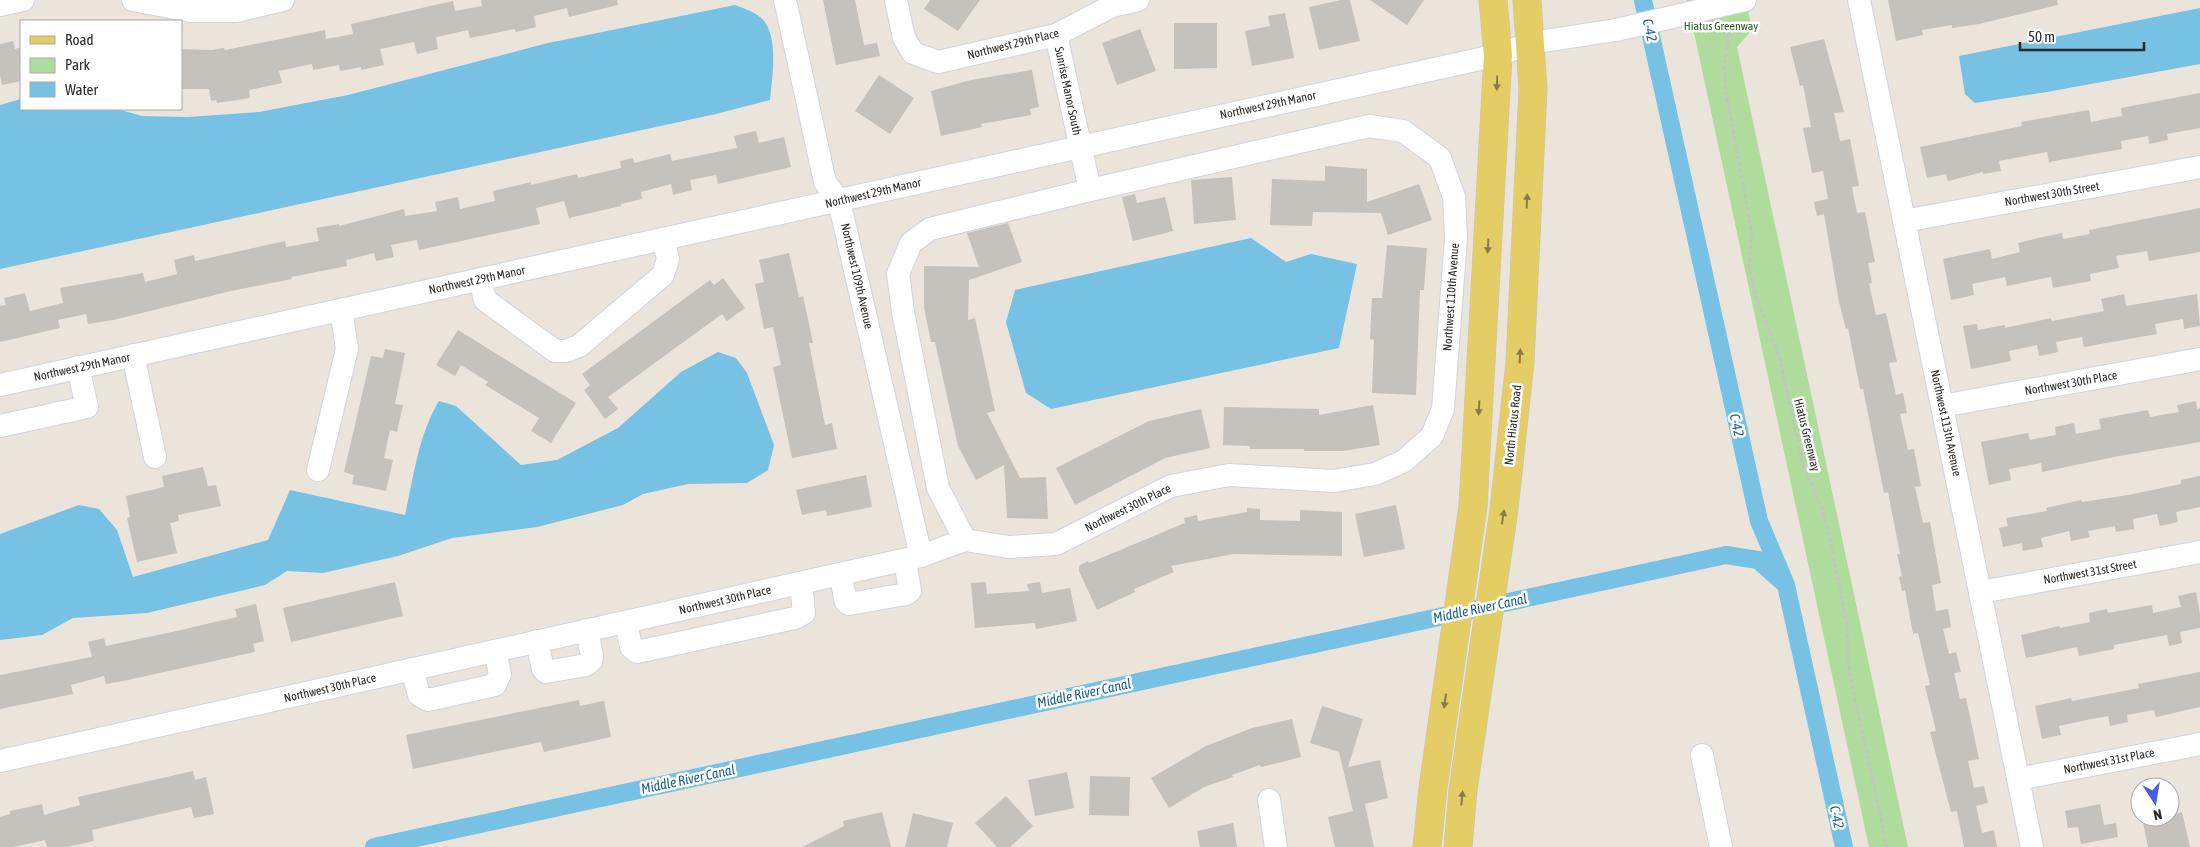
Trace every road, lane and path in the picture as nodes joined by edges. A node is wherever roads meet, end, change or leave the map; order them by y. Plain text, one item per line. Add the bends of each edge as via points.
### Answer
1 (23, 0) edge
2 (136, 0) edge
3 (283, 0) edge
4 (785, 0) edge
5 (896, 0) edge
6 (1138, 0) edge
7 (1493, 0) edge
8 (1527, 0) edge
9 (1745, 0) edge
10 (1859, 0) edge
11 (0, 5) edge
12 (1730, 27) dead end
13 (1056, 35) junction
14 (1531, 43) junction
15 (1498, 55) junction
16 (1080, 147) junction
17 (2200, 167) edge
18 (1090, 190) junction
19 (839, 201) junction
20 (1904, 221) junction
21 (663, 239) junction
22 (480, 280) junction
23 (341, 310) junction
24 (133, 356) junction
25 (2200, 359) edge
26 (78, 367) junction
27 (0, 385) edge
28 (1942, 406) junction
29 (0, 426) edge
30 (1432, 436) joint
31 (155, 457) dead end
32 (318, 470) dead end
33 (966, 540) junction
34 (2200, 552) edge
35 (913, 558) junction
36 (840, 574) junction
37 (801, 583) junction
38 (1981, 592) junction
39 (756, 593) junction
40 (710, 604) junction
41 (626, 622) junction
42 (762, 625) junction
43 (587, 630) junction
44 (717, 634) junction
45 (537, 641) junction
46 (496, 651) junction
47 (412, 669) junction
48 (2200, 744) edge
49 (1702, 755) dead end
50 (0, 762) edge
51 (2018, 778) junction
52 (1270, 800) dead end
53 (1276, 847) edge
54 (1428, 847) edge
55 (1458, 847) edge
56 (1721, 847) edge
57 (1887, 847) edge
58 (2032, 847) edge

1 - 11 street
2 - 3 street via 190,11 236,11
4 - 19 street, Northwest 109th Avenue via 825,182
5 - 13 street, Northwest 29th Place via 904,38 913,53 938,62
6 - 13 street, Northwest 29th Place via 1112,6
7 - 15 main road
8 - 14 main road, North Hiatus Road
9 - 14 street, Northwest 29th Manor via 1616,30
10 - 20 street, Northwest 113th Avenue
12 - 57 path, Hiatus Greenway via 1724,66 1752,235 1749,267 1756,296 1780,358 1803,465 1822,509 1830,539 1847,625 1849,670
13 - 16 street, Sunrise Manor South
14 - 15 street, Northwest 29th Manor
55 -> 14 main road, North Hiatus Road via 1463,790 1504,509 1520,362 1533,89
15 - 16 street, Northwest 29th Manor
15 -> 54 main road via 1473,506 1433,788
16 - 18 street, Sunrise Manor South
16 - 19 street, Northwest 29th Manor
17 - 20 street, Northwest 30th Street
18 - 30 street, Northwest 110th Avenue via 1369,126 1403,131 1440,158 1454,197 1456,238 1443,409
18 - 33 street via 930,229 911,243 898,274 938,488
19 - 21 street, Northwest 29th Manor
19 - 35 street, Northwest 109th Avenue
20 - 28 street, Northwest 113th Avenue
21 - 22 street, Northwest 29th Manor
21 - 22 street via 668,259 663,275 578,346 566,352 554,350 485,300
22 - 23 street, Northwest 29th Manor
23 - 24 street, Northwest 29th Manor
23 - 32 street via 347,349
24 - 26 street, Northwest 29th Manor
24 - 31 street
25 - 28 street, Northwest 30th Place
26 - 27 street, Northwest 29th Manor
26 - 29 street via 87,407
28 - 38 street, Northwest 113th Avenue
30 - 33 street, Northwest 30th Place via 1404,461 1375,474 1334,480 1229,475 1171,486 1056,544 1009,547
33 - 35 street, Northwest 30th Place
34 - 38 street, Northwest 31st Street
35 - 36 street, Northwest 30th Place
35 - 36 street, Northwest 109th Avenue via 910,591 906,594 849,604
36 - 37 street, Northwest 30th Place
37 - 39 street, Northwest 30th Place
37 - 42 street via 805,608 802,615
38 - 51 street, Northwest 113th Avenue
39 - 40 street, Northwest 30th Place
39 - 42 street
40 - 41 street, Northwest 30th Place
40 - 44 street
41 - 43 street, Northwest 30th Place
41 - 44 street via 631,648 637,652
42 - 44 street
43 - 45 street, Northwest 30th Place
43 - 45 street via 592,656 586,665 546,672
45 - 46 street, Northwest 30th Place
46 - 47 street, Northwest 30th Place
46 - 47 street via 500,674 495,685 447,696 422,698
47 - 50 street, Northwest 30th Place
48 - 51 street, Northwest 31st Place
49 - 56 street
51 - 58 street, Northwest 113th Avenue
52 - 53 street

